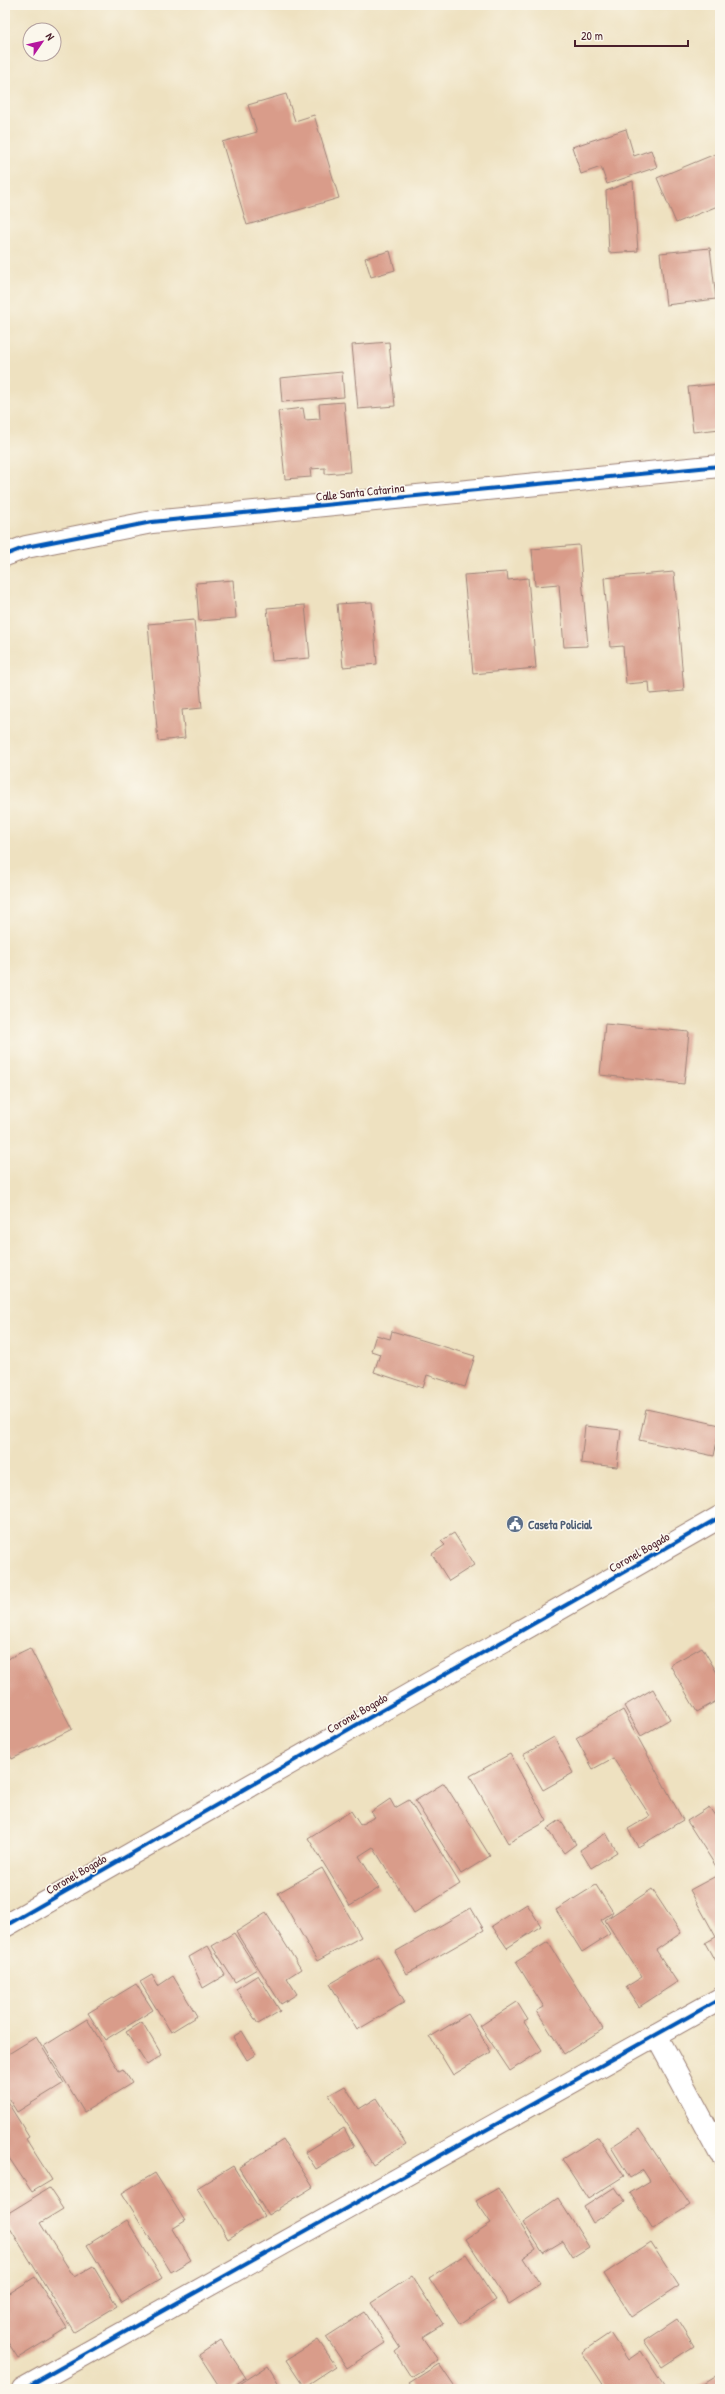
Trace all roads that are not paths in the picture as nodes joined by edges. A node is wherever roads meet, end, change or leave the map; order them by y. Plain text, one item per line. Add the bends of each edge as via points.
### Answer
1 (720, 466) edge
2 (5, 555) edge
3 (720, 1518) edge
4 (5, 1926) edge
5 (720, 1999) edge
6 (656, 2035) junction
7 (720, 2153) edge
8 (24, 2389) edge

1 - 2 street, Calle Santa Catarina via 152,522 26,547
3 - 4 street, Coronel Bogado
5 - 6 street
6 - 7 street
6 - 8 street

